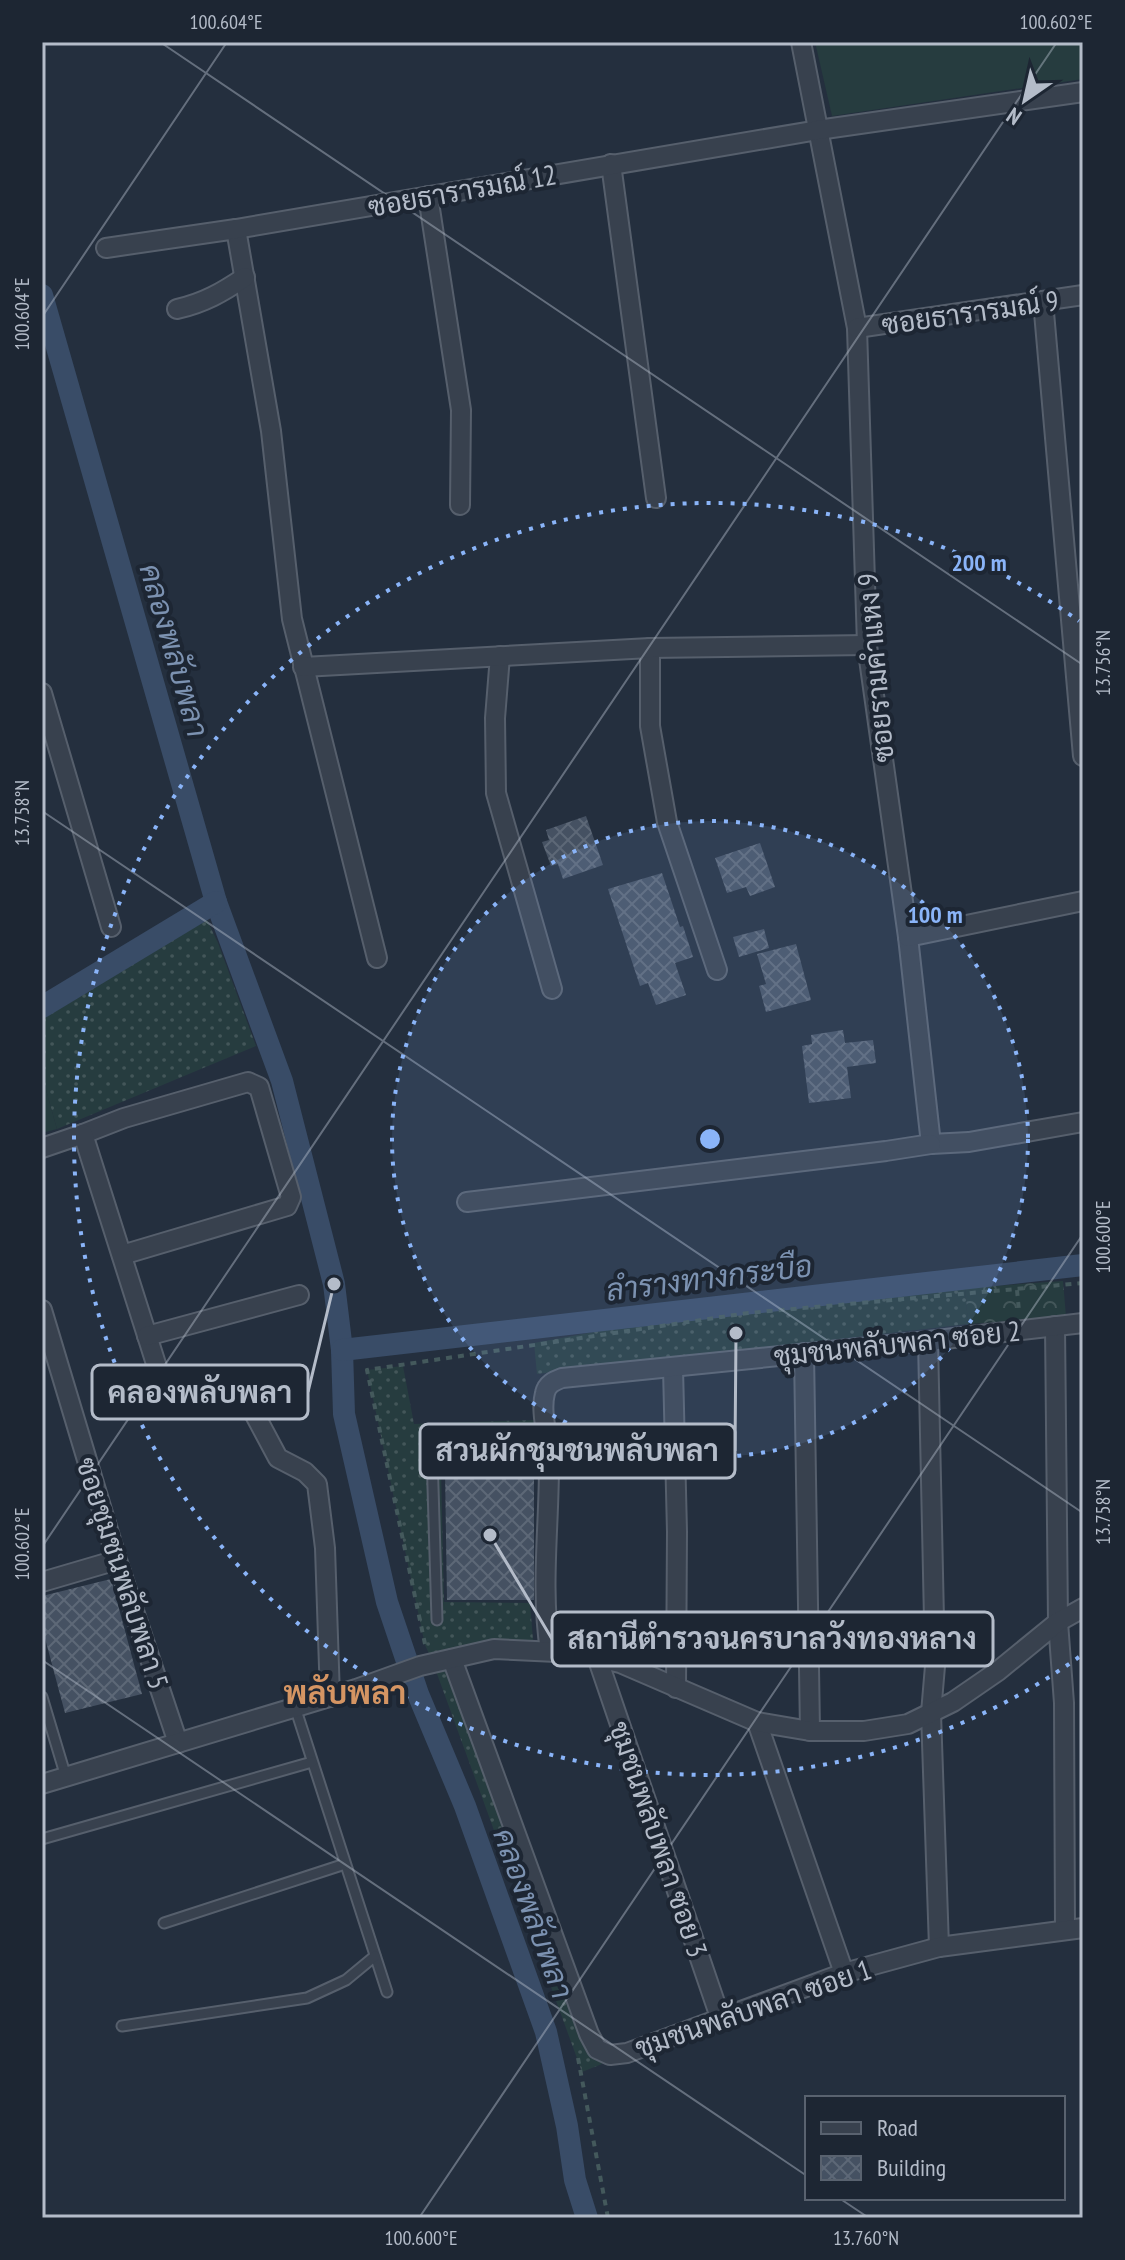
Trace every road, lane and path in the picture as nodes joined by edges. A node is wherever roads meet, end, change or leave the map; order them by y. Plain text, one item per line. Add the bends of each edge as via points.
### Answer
1 (801, 42) edge
2 (1083, 92) edge
3 (818, 130) junction
4 (611, 164) junction
5 (428, 196) junction
6 (236, 229) junction
7 (106, 248) dead end
8 (245, 277) junction
9 (1083, 295) edge
10 (1043, 301) junction
11 (177, 309) dead end
12 (857, 328) junction
13 (656, 498) dead end
14 (460, 505) dead end
15 (867, 645) junction
16 (650, 648) junction
17 (500, 656) junction
18 (303, 667) junction
19 (42, 693) edge
20 (1083, 756) edge
21 (1083, 901) edge
22 (111, 927) dead end
23 (908, 937) junction
24 (377, 958) dead end
25 (717, 970) dead end
26 (552, 989) dead end
27 (1083, 1122) edge
28 (83, 1134) junction
29 (931, 1144) junction
30 (42, 1148) edge
31 (467, 1202) dead end
32 (122, 1255) junction
33 (1083, 1283) edge
34 (299, 1295) dead end
35 (42, 1310) edge
36 (1083, 1323) edge
37 (1055, 1326) junction
38 (147, 1336) junction
39 (928, 1341) junction
40 (804, 1353) junction
41 (673, 1368) junction
42 (164, 1389) dead end
43 (246, 1398) dead end
44 (549, 1454) junction
45 (117, 1560) junction
46 (42, 1582) edge
47 (1083, 1608) edge
48 (437, 1620) dead end
49 (1058, 1622) junction
50 (550, 1651) junction
51 (597, 1657) junction
52 (452, 1659) junction
53 (427, 1664) junction
54 (676, 1688) junction
55 (42, 1697) edge
56 (330, 1697) junction
57 (295, 1707) junction
58 (931, 1713) junction
59 (757, 1722) junction
60 (810, 1731) junction
61 (178, 1743) junction
62 (312, 1762) junction
63 (66, 1777) junction
64 (42, 1784) edge
65 (42, 1839) edge
66 (345, 1864) junction
67 (164, 1923) dead end
68 (1074, 1929) edge
69 (939, 1947) junction
70 (375, 1956) junction
71 (844, 1973) junction
72 (387, 1992) dead end
73 (721, 2020) junction
74 (122, 2026) dead end
75 (575, 2051) dead end
76 (608, 2218) edge

1 - 3 street, ซอยรามคำแหง 9
2 - 3 street, ซอยธารารมณ์ 12
3 - 4 street, ซอยธารารมณ์ 12
3 - 12 street, ซอยรามคำแหง 9
4 - 5 street, ซอยธารารมณ์ 12
4 - 13 street
5 - 6 street, ซอยธารารมณ์ 12
5 - 14 street via 461,410
6 - 7 street, ซอยธารารมณ์ 12
6 - 8 street
8 - 11 street via 220,295
8 - 18 street
9 - 10 street, ซอยธารารมณ์ 9
10 - 12 street, ซอยธารารมณ์ 9
10 - 20 street
12 - 15 street, ซอยรามคำแหง 9
15 - 16 street
15 - 23 street, ซอยรามคำแหง 9
16 - 17 street
16 - 25 street via 650,726 667,822
17 - 18 street
17 - 26 street via 496,793
18 - 24 street
19 - 22 street
21 - 23 street
23 - 29 street, ซอยรามคำแหง 9
27 - 29 street
28 - 30 street
28 - 32 street
28 - 32 street via 248,1082 259,1087 291,1197 287,1206
29 - 31 street
32 - 38 street
33 - 53 path via 748,1313 367,1370
34 - 38 street
35 - 45 street, ซอยชุมชนพลับพลา 5
36 - 37 street, ชุมชนพลับพลา ซอย 2
37 - 39 street, ชุมชนพลับพลา ซอย 2
37 - 49 street
38 - 42 street
39 - 40 street, ชุมชนพลับพลา ซอย 2
39 - 58 street via 935,1666
40 - 41 street, ชุมชนพลับพลา ซอย 2
40 - 60 street
41 - 44 street, ชุมชนพลับพลา ซอย 2 via 551,1382 544,1403
41 - 54 street
43 - 56 street via 278,1458 317,1484 325,1548
44 - 48 lane via 432,1454
44 - 50 street, ชุมชนพลับพลา ซอย 2 via 545,1615
45 - 46 street
45 - 61 street, ซอยชุมชนพลับพลา 5
47 - 49 street
49 - 58 street via 998,1671
49 - 68 street
50 - 51 street
50 - 52 street via 494,1649
51 - 54 street
51 - 73 street, ชุมชนพลับพลา ซอย 3
52 - 53 street
52 - 73 street, ชุมชนพลับพลา ซอย 1 via 597,2049 610,2055 627,2053
53 - 56 street
54 - 59 street
55 - 63 lane
56 - 57 street
57 - 61 street
57 - 62 lane
58 - 60 street via 908,1724 864,1731
58 - 69 street
59 - 60 street
59 - 71 street
61 - 63 street
62 - 65 lane
62 - 66 lane
63 - 64 street
66 - 67 lane
66 - 70 lane
68 - 69 street, ชุมชนพลับพลา ซอย 1
69 - 71 street, ชุมชนพลับพลา ซอย 1
70 - 72 lane
70 - 74 lane via 346,1980 307,1998
71 - 73 street, ชุมชนพลับพลา ซอย 1
75 - 76 path

